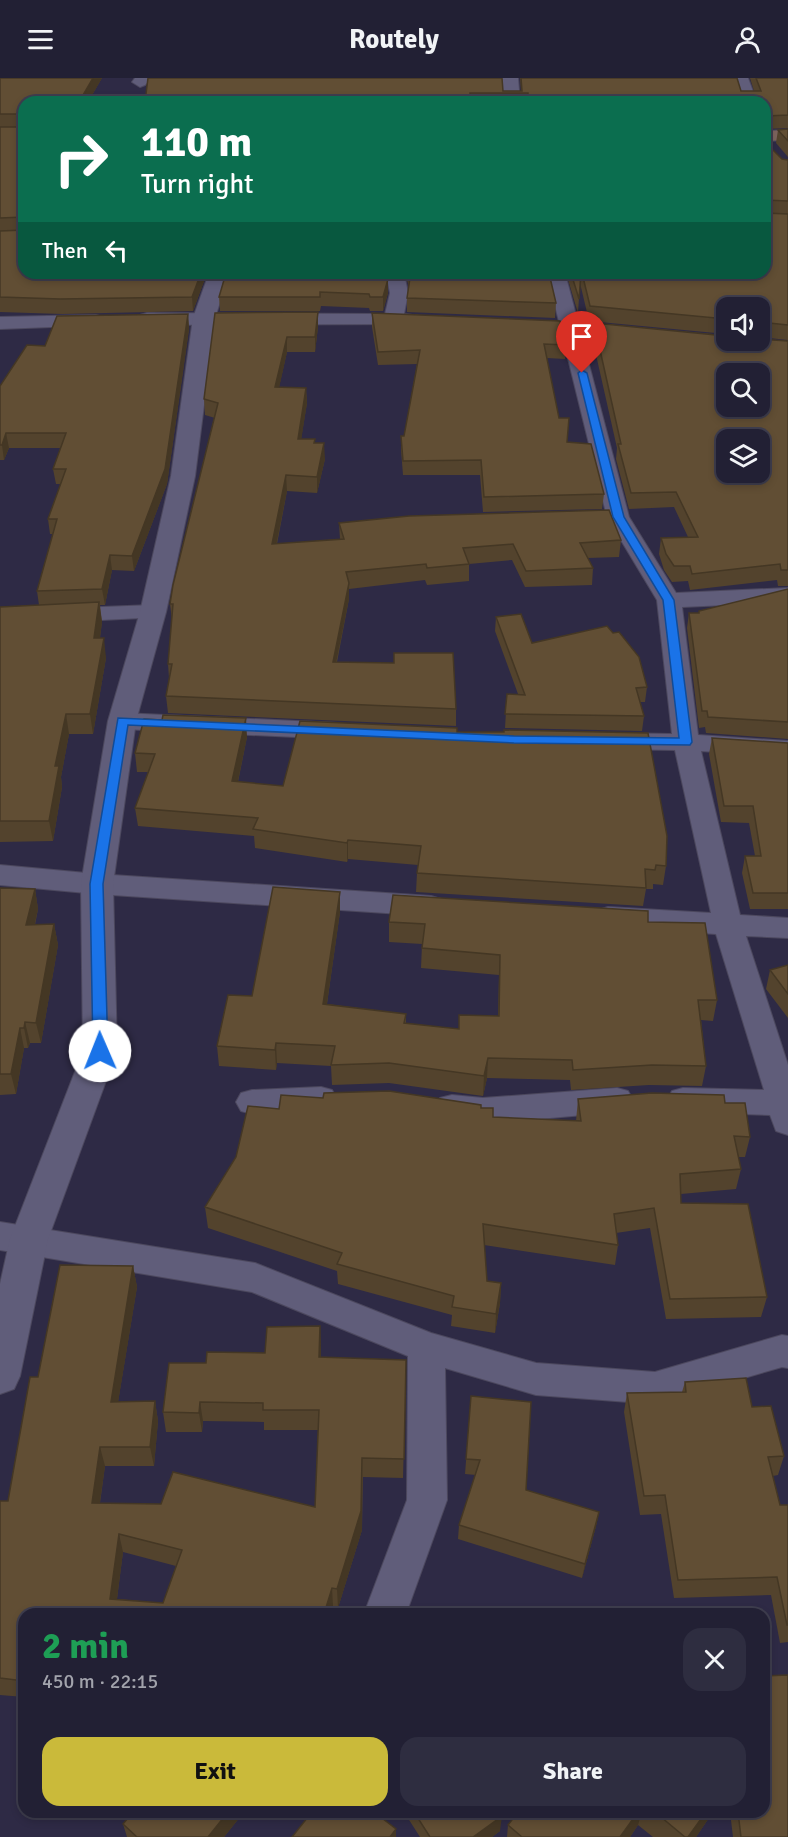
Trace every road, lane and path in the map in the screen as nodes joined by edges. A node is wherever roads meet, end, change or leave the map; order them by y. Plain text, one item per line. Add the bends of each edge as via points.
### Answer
1 (510, 78) edge
2 (740, 78) edge
3 (512, 96) edge
4 (747, 96) edge
5 (771, 125) edge
6 (788, 125) edge
7 (788, 135) edge
8 (771, 140) edge
9 (217, 279) edge
10 (396, 279) edge
11 (558, 279) edge
12 (204, 318) junction
13 (393, 319) junction
14 (428, 321) edge
15 (0, 323) edge
16 (788, 595) edge
17 (669, 600) junction
18 (153, 612) junction
19 (0, 618) edge
20 (122, 721) junction
21 (360, 732) edge
22 (583, 740) edge
23 (686, 742) junction
24 (788, 749) edge
25 (0, 875) edge
26 (97, 884) junction
27 (454, 907) edge
28 (585, 916) edge
29 (728, 925) junction
30 (788, 928) edge
31 (355, 1098) edge
32 (252, 1102) dead end
33 (424, 1102) edge
34 (786, 1113) edge
35 (14, 1237) edge
36 (426, 1347) junction
37 (788, 1352) edge
38 (0, 1376) edge
39 (387, 1608) edge

1 - 3 street
2 - 4 street
5 - 6 main road
7 - 8 main road
9 - 12 street
10 - 13 street via 399,293
11 - 17 street via 607,518
12 - 13 street
12 - 15 street
12 - 18 street via 183,476
13 - 14 street
16 - 17 street
17 - 23 street
18 - 19 street
18 - 20 street
20 - 21 street
20 - 26 street
22 - 23 street
23 - 24 street
23 - 29 street
25 - 26 street
26 - 27 street
26 - 35 street via 100,1051
28 - 29 street
29 - 30 street
29 - 34 street
31 - 32 street
33 - 34 street via 483,1112 649,1099
35 - 36 street via 255,1278
35 - 38 street
36 - 37 street via 536,1379 655,1388
36 - 39 street via 427,1500

